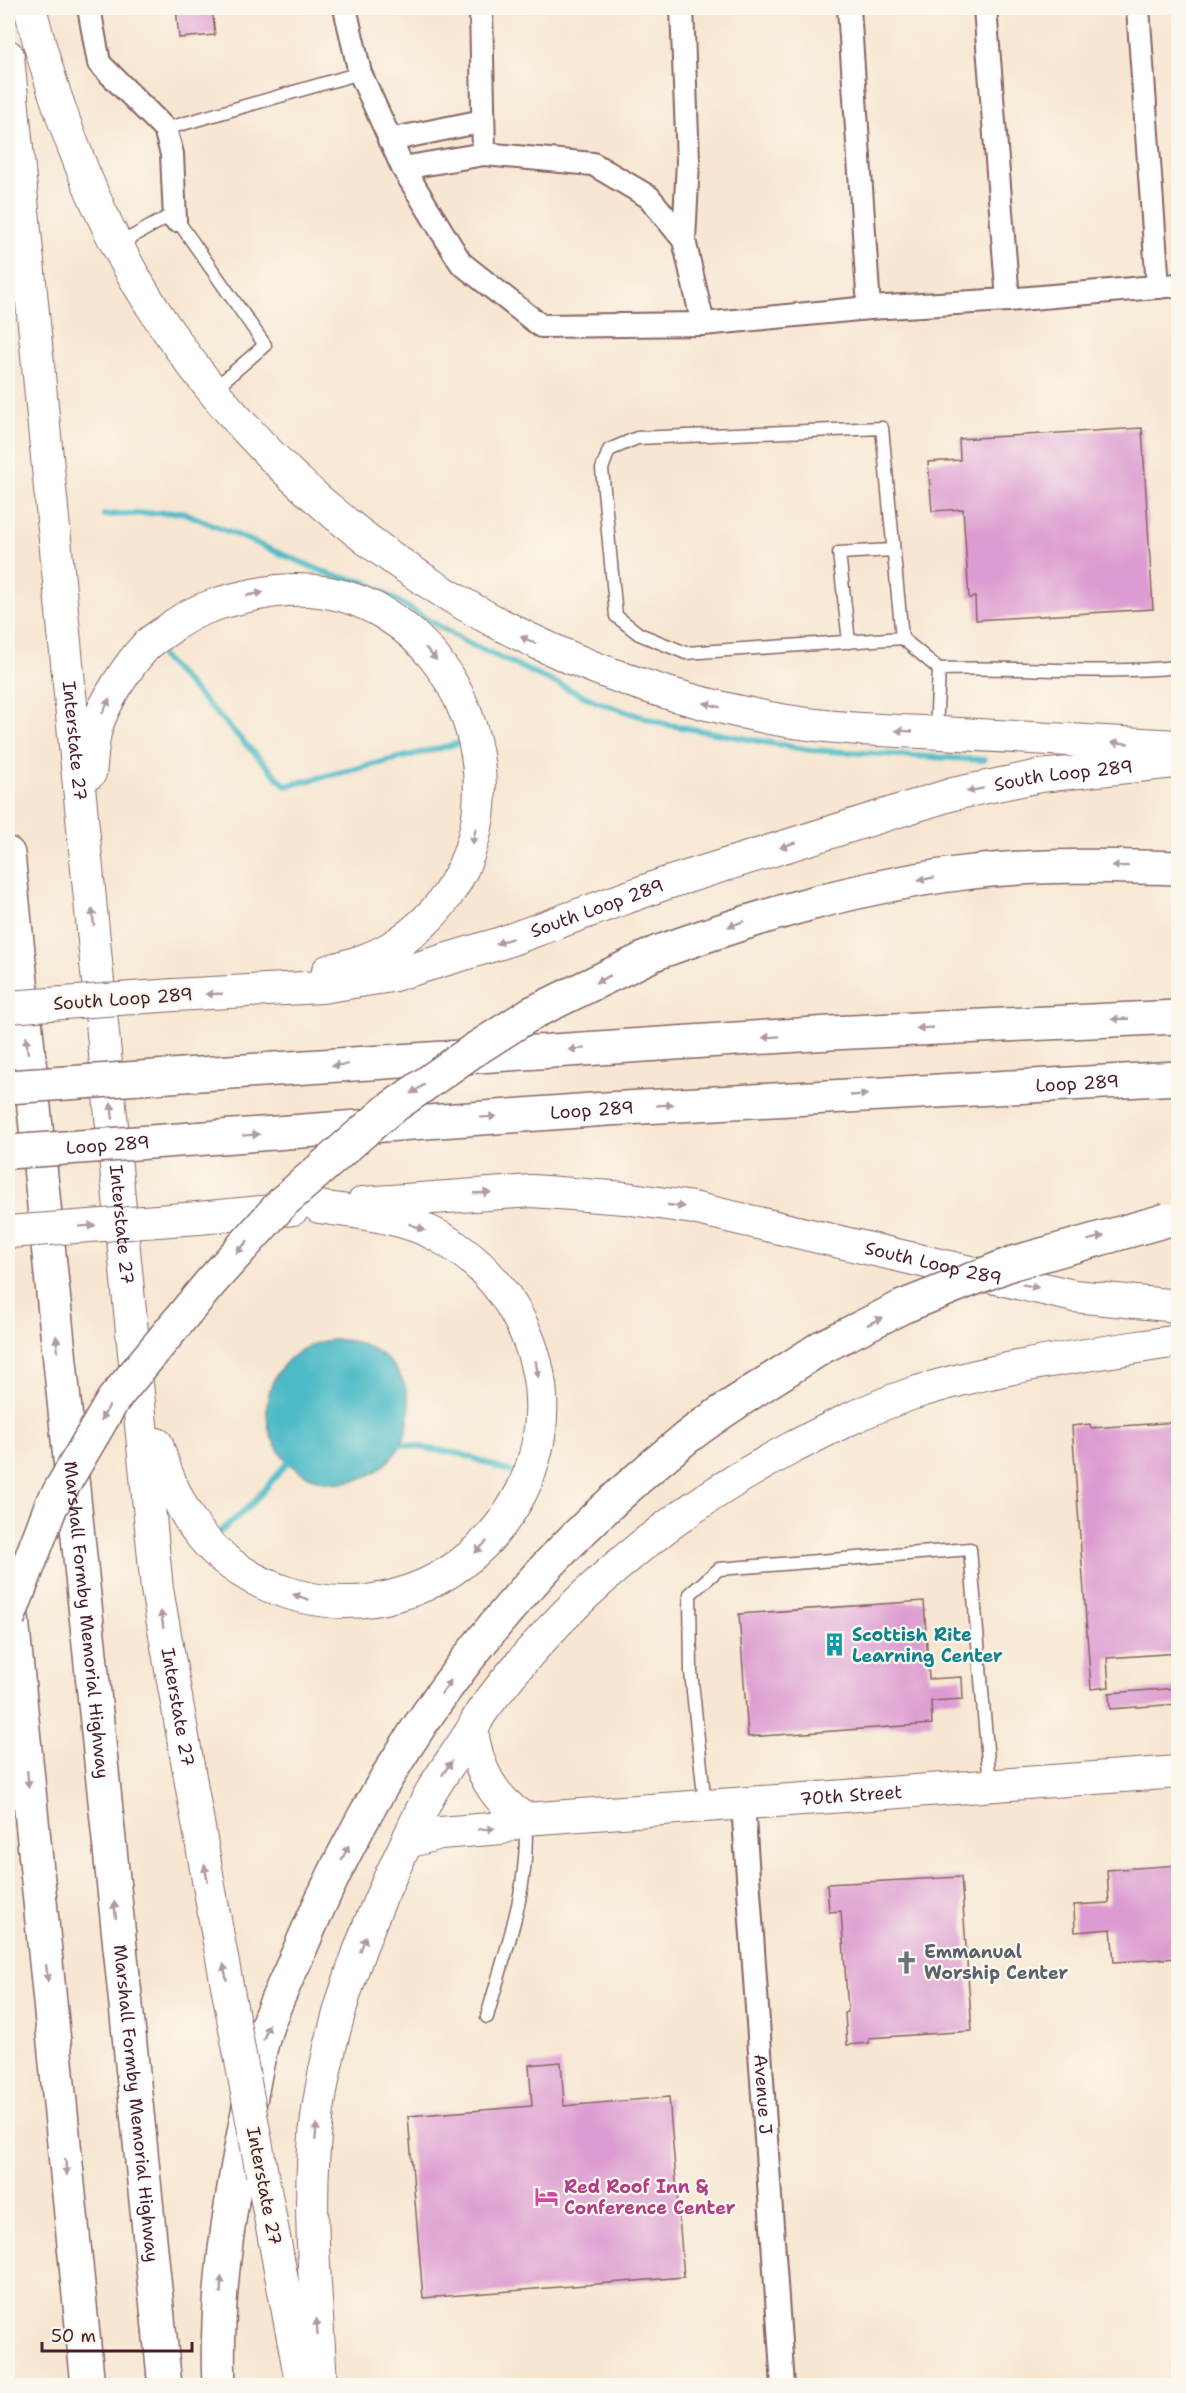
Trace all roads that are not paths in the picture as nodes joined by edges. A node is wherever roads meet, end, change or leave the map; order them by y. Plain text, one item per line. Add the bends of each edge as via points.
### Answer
1 (30, 8) edge
2 (89, 8) edge
3 (345, 8) edge
4 (481, 8) edge
5 (682, 8) edge
6 (849, 8) edge
7 (985, 8) edge
8 (1138, 8) edge
9 (8, 56) edge
10 (360, 73) junction
11 (483, 121) junction
12 (165, 129) junction
13 (389, 140) junction
14 (484, 154) junction
15 (403, 168) junction
16 (175, 220) junction
17 (684, 240) junction
18 (119, 244) junction
19 (1168, 286) edge
20 (1008, 300) junction
21 (869, 308) junction
22 (703, 324) junction
23 (213, 390) junction
24 (892, 550) junction
25 (902, 638) junction
26 (849, 642) junction
27 (1179, 667) edge
28 (939, 669) junction
29 (936, 733) junction
30 (1179, 746) edge
31 (1179, 761) edge
32 (84, 825) junction
33 (8, 854) edge
34 (1179, 868) edge
35 (255, 993) junction
36 (8, 1007) edge
37 (1179, 1017) edge
38 (1179, 1078) edge
39 (8, 1087) edge
40 (8, 1152) edge
41 (319, 1207) junction
42 (1173, 1219) edge
43 (8, 1232) edge
44 (1179, 1306) edge
45 (134, 1333) junction
46 (1179, 1341) edge
47 (8, 1574) edge
48 (8, 1619) edge
49 (472, 1731) junction
50 (1179, 1772) edge
51 (990, 1786) junction
52 (743, 1804) junction
53 (705, 1807) junction
54 (525, 1819) junction
55 (408, 1842) junction
56 (487, 2017) dead end
57 (88, 2385) edge
58 (165, 2385) edge
59 (219, 2385) edge
60 (302, 2385) edge
61 (321, 2385) edge
62 (783, 2385) edge

1 - 18 main road via 68,135
2 - 12 street via 99,63
3 - 10 street
4 - 11 street
5 - 17 street via 688,161
6 - 21 street
7 - 20 street
8 - 19 street
9 - 32 main road, Interstate 27
10 - 12 lane
10 - 13 street
11 - 13 street
11 - 14 street
12 - 16 street via 172,154
13 - 15 street
14 - 15 street
14 - 17 street via 593,164 649,197
15 - 22 street via 461,263 541,326
16 - 18 lane via 173,214
16 - 23 lane via 265,345
17 - 22 street
18 - 23 main road via 163,324
19 - 20 street
20 - 21 street
21 - 22 street
29 -> 23 main road via 782,721 614,676 539,645 437,589 350,528 292,475
24 - 25 lane
24 - 26 lane via 839,553
24 - 26 lane via 882,428 637,438 609,450 602,469 616,616 639,634 686,654
25 - 26 lane
25 - 28 lane
27 - 28 lane via 1132,671
28 - 29 lane
30 -> 29 main road
31 -> 35 main road, South Loop 289 via 1040,776 953,794 664,884 501,943 391,976
32 -> 35 main road via 95,732 106,704 148,644 181,620 231,599 273,591 307,590 362,604 414,634 450,678 463,701 477,745 477,822 460,875 431,915 394,946 357,963
45 -> 32 main road, Interstate 27
58 -> 33 highway, Marshall Formby Memorial Highway
34 -> 48 highway, bridge via 1070,865 965,872 796,907 656,953 532,1013 471,1052 387,1111 284,1201 113,1400 51,1506
35 -> 36 main road, South Loop 289, bridge
37 -> 39 highway, bridge via 841,1032
40 -> 38 highway, Loop 289, bridge via 606,1108
43 -> 41 main road, South Loop 289, bridge
41 -> 44 main road, South Loop 289 via 532,1191 625,1198 693,1208 1074,1296
41 -> 45 main road via 385,1216 411,1224 462,1251 502,1290 529,1338 537,1362 541,1418 530,1474 497,1531 476,1553 448,1573 420,1588 348,1604 310,1600 274,1588 220,1557 194,1530 175,1498 156,1441
59 -> 42 highway, bridge via 221,2268 264,2034 319,1905 357,1829 400,1753 459,1668 523,1590 607,1507 687,1437 822,1347 903,1307 1013,1263
60 -> 45 main road, Interstate 27, bridge via 158,1589
46 - 49 main road via 1041,1362 905,1396 848,1420 751,1470 612,1568 543,1638 480,1714
47 -> 57 highway
49 - 54 main road via 478,1763 493,1790 507,1807
55 -> 49 main road via 431,1792
50 - 51 main road, 70th Street
51 - 52 main road, 70th Street
51 - 53 lane via 970,1549 718,1569 690,1594 691,1672
52 - 53 main road, 70th Street
52 - 62 street, Avenue J
53 - 54 main road, 70th Street
55 -> 54 main road, 70th Street via 440,1833 502,1828
54 - 56 lane via 528,1849 516,1912
61 -> 55 main road via 312,2242 318,2112 331,2041 356,1963 384,1890

